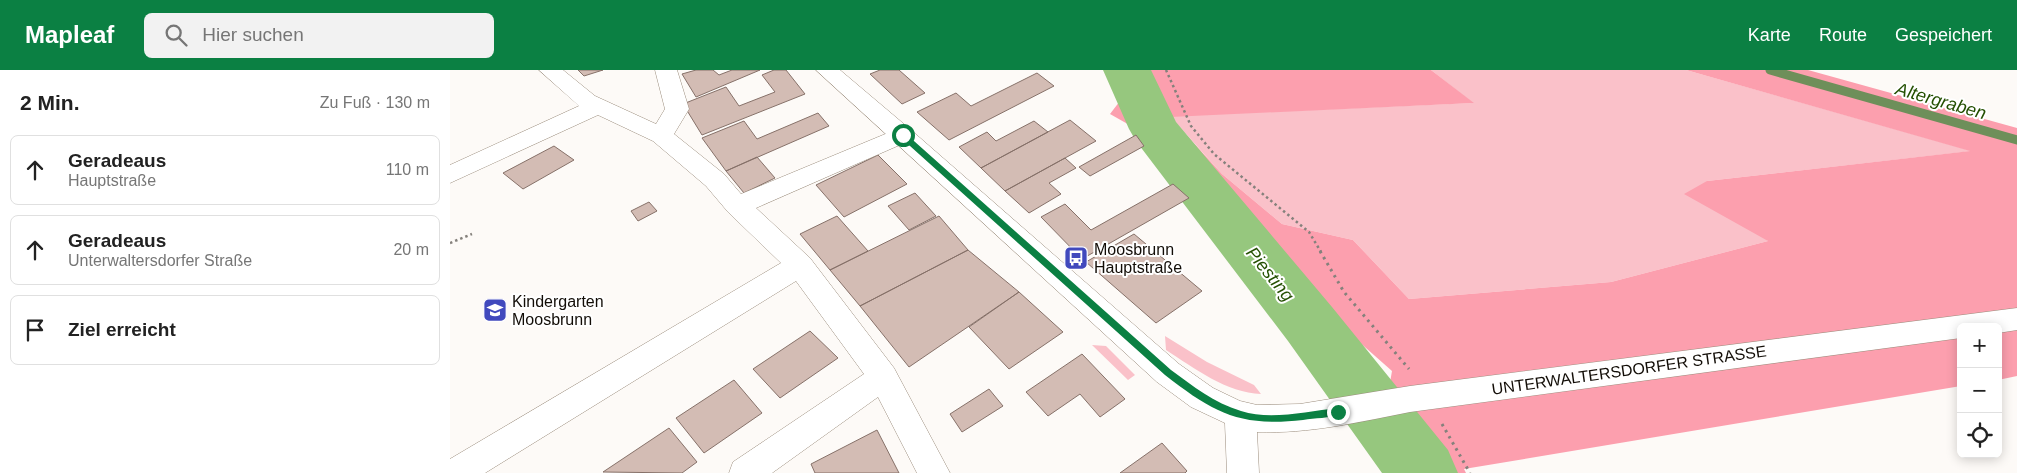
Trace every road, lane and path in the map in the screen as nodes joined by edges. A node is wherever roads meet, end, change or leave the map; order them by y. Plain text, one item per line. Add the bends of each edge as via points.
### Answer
1 (550, 70) edge
2 (666, 70) edge
3 (827, 70) edge
4 (1166, 70) edge
5 (599, 106) junction
6 (903, 135) junction
7 (662, 136) junction
8 (450, 175) edge
9 (737, 206) junction
10 (472, 234) dead end
11 (450, 243) edge
12 (800, 265) junction
13 (2017, 319) edge
14 (883, 377) junction
15 (1418, 398) junction
16 (1241, 416) junction
17 (456, 473) edge
18 (745, 473) edge
19 (934, 473) edge
20 (1243, 473) edge
21 (1470, 473) edge

1 - 5 street via 587,101
2 - 7 street via 677,109
3 - 6 street, UNTERWALTERSDORFER STRASSE
4 - 15 path via 1191,126 1214,154 1309,232 1344,292 1409,369
5 - 7 street
5 - 8 street
6 - 9 street
6 - 16 street, UNTERWALTERSDORFER STRASSE via 1168,372 1200,397
7 - 9 street via 715,180
9 - 12 street
10 - 11 path
12 - 14 street
12 - 17 street
13 - 15 street, UNTERWALTERSDORFER STRASSE
14 - 18 street
14 - 19 street
15 - 16 street, UNTERWALTERSDORFER STRASSE via 1274,419
15 - 21 path
16 - 20 street

